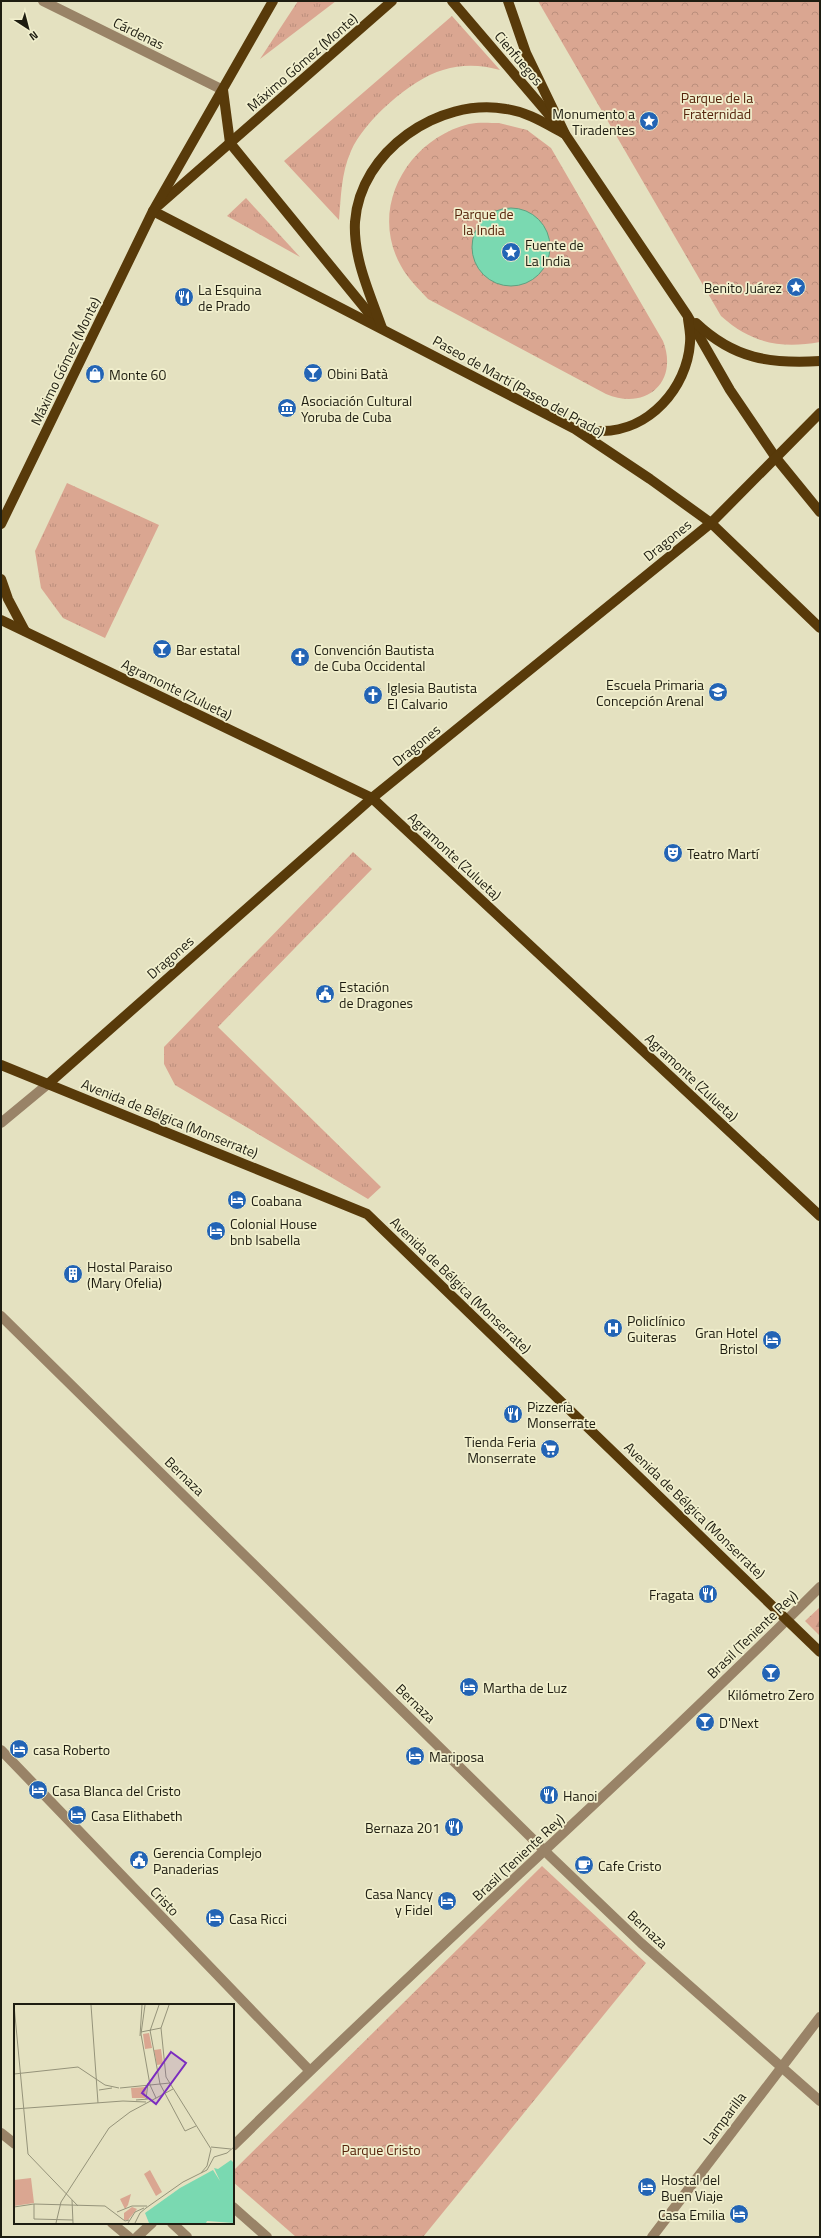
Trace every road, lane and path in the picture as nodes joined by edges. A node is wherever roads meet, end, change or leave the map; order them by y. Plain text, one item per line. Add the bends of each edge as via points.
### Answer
1 (43, 1) edge
2 (273, 1) edge
3 (392, 1) edge
4 (452, 1) edge
5 (508, 1) edge
6 (223, 90) junction
7 (565, 134) junction
8 (230, 143) junction
9 (153, 211) junction
10 (687, 315) junction
11 (382, 328) junction
12 (820, 361) edge
13 (820, 413) edge
14 (575, 429) junction
15 (776, 458) junction
16 (820, 512) edge
17 (711, 523) junction
18 (1, 524) edge
19 (1, 579) edge
20 (1, 620) edge
21 (820, 628) edge
22 (25, 631) junction
23 (372, 798) junction
24 (1, 1065) edge
25 (48, 1084) junction
26 (1, 1123) edge
27 (820, 1216) edge
28 (1, 1316) edge
29 (820, 1587) edge
30 (788, 1619) junction
31 (820, 1652) edge
32 (1, 1750) edge
33 (546, 1850) junction
34 (820, 2017) edge
35 (781, 2066) junction
36 (309, 2070) junction
37 (820, 2101) edge
38 (1, 2133) edge
39 (14, 2143) edge
40 (234, 2145) edge
41 (234, 2208) edge
42 (113, 2224) edge
43 (151, 2224) edge
44 (173, 2224) edge
45 (129, 2237) edge
46 (136, 2237) edge
47 (187, 2237) edge
48 (268, 2237) edge
49 (652, 2237) edge

1 - 6 street, Cárdenas
2 - 6 main road, Máximo Gómez (Monte)
3 - 8 main road, Máximo Gómez (Monte)
4 - 7 main road, Cienfuegos
5 - 7 main road via 526,53
6 - 8 main road, Máximo Gómez (Monte)
6 - 9 main road, Máximo Gómez (Monte)
7 - 10 main road
7 - 11 main road via 529,115 507,109 483,107 460,110 436,118 403,137 381,159 362,191 355,222 356,248
8 - 9 main road, Máximo Gómez (Monte)
8 - 11 main road, Paseo de Martí (Paseo del Prado)
9 - 11 main road
9 - 18 main road, Máximo Gómez (Monte)
10 - 12 main road via 712,339 735,351 783,362
10 - 14 main road via 690,342 685,369 673,394 653,413 629,426 603,432
10 - 15 main road via 730,390
11 - 14 main road, Paseo de Martí (Paseo del Prado)
13 - 15 main road, Dragones
14 - 17 main road, Paseo de Martí (Paseo del Prado)
15 - 16 main road
15 - 17 main road, Dragones
17 - 21 main road, Paseo de Martí (Paseo del Prado)
17 - 23 main road, Dragones
19 - 22 main road via 8,599
20 - 22 main road, Agramonte (Zulueta)
22 - 23 main road, Agramonte (Zulueta)
23 - 25 main road, Dragones
23 - 27 main road, Agramonte (Zulueta)
24 - 25 main road, Avenida de Bélgica (Monserrate)
25 - 26 street
25 - 30 main road, Avenida de Bélgica (Monserrate) via 367,1214
28 - 33 street, Bernaza
29 - 30 street, Brasil (Teniente Rey)
30 - 31 main road, Avenida de Bélgica (Monserrate)
30 - 33 street, Brasil (Teniente Rey)
32 - 36 street, Cristo
33 - 35 street, Bernaza via 641,1942
33 - 36 street, Brasil (Teniente Rey)
34 - 35 street, Lamparilla
35 - 37 street, Bernaza
35 - 49 street, Lamparilla
36 - 40 street, Brasil (Teniente Rey)
38 - 39 street
41 - 48 street
42 - 45 street
43 - 46 street
44 - 47 street

